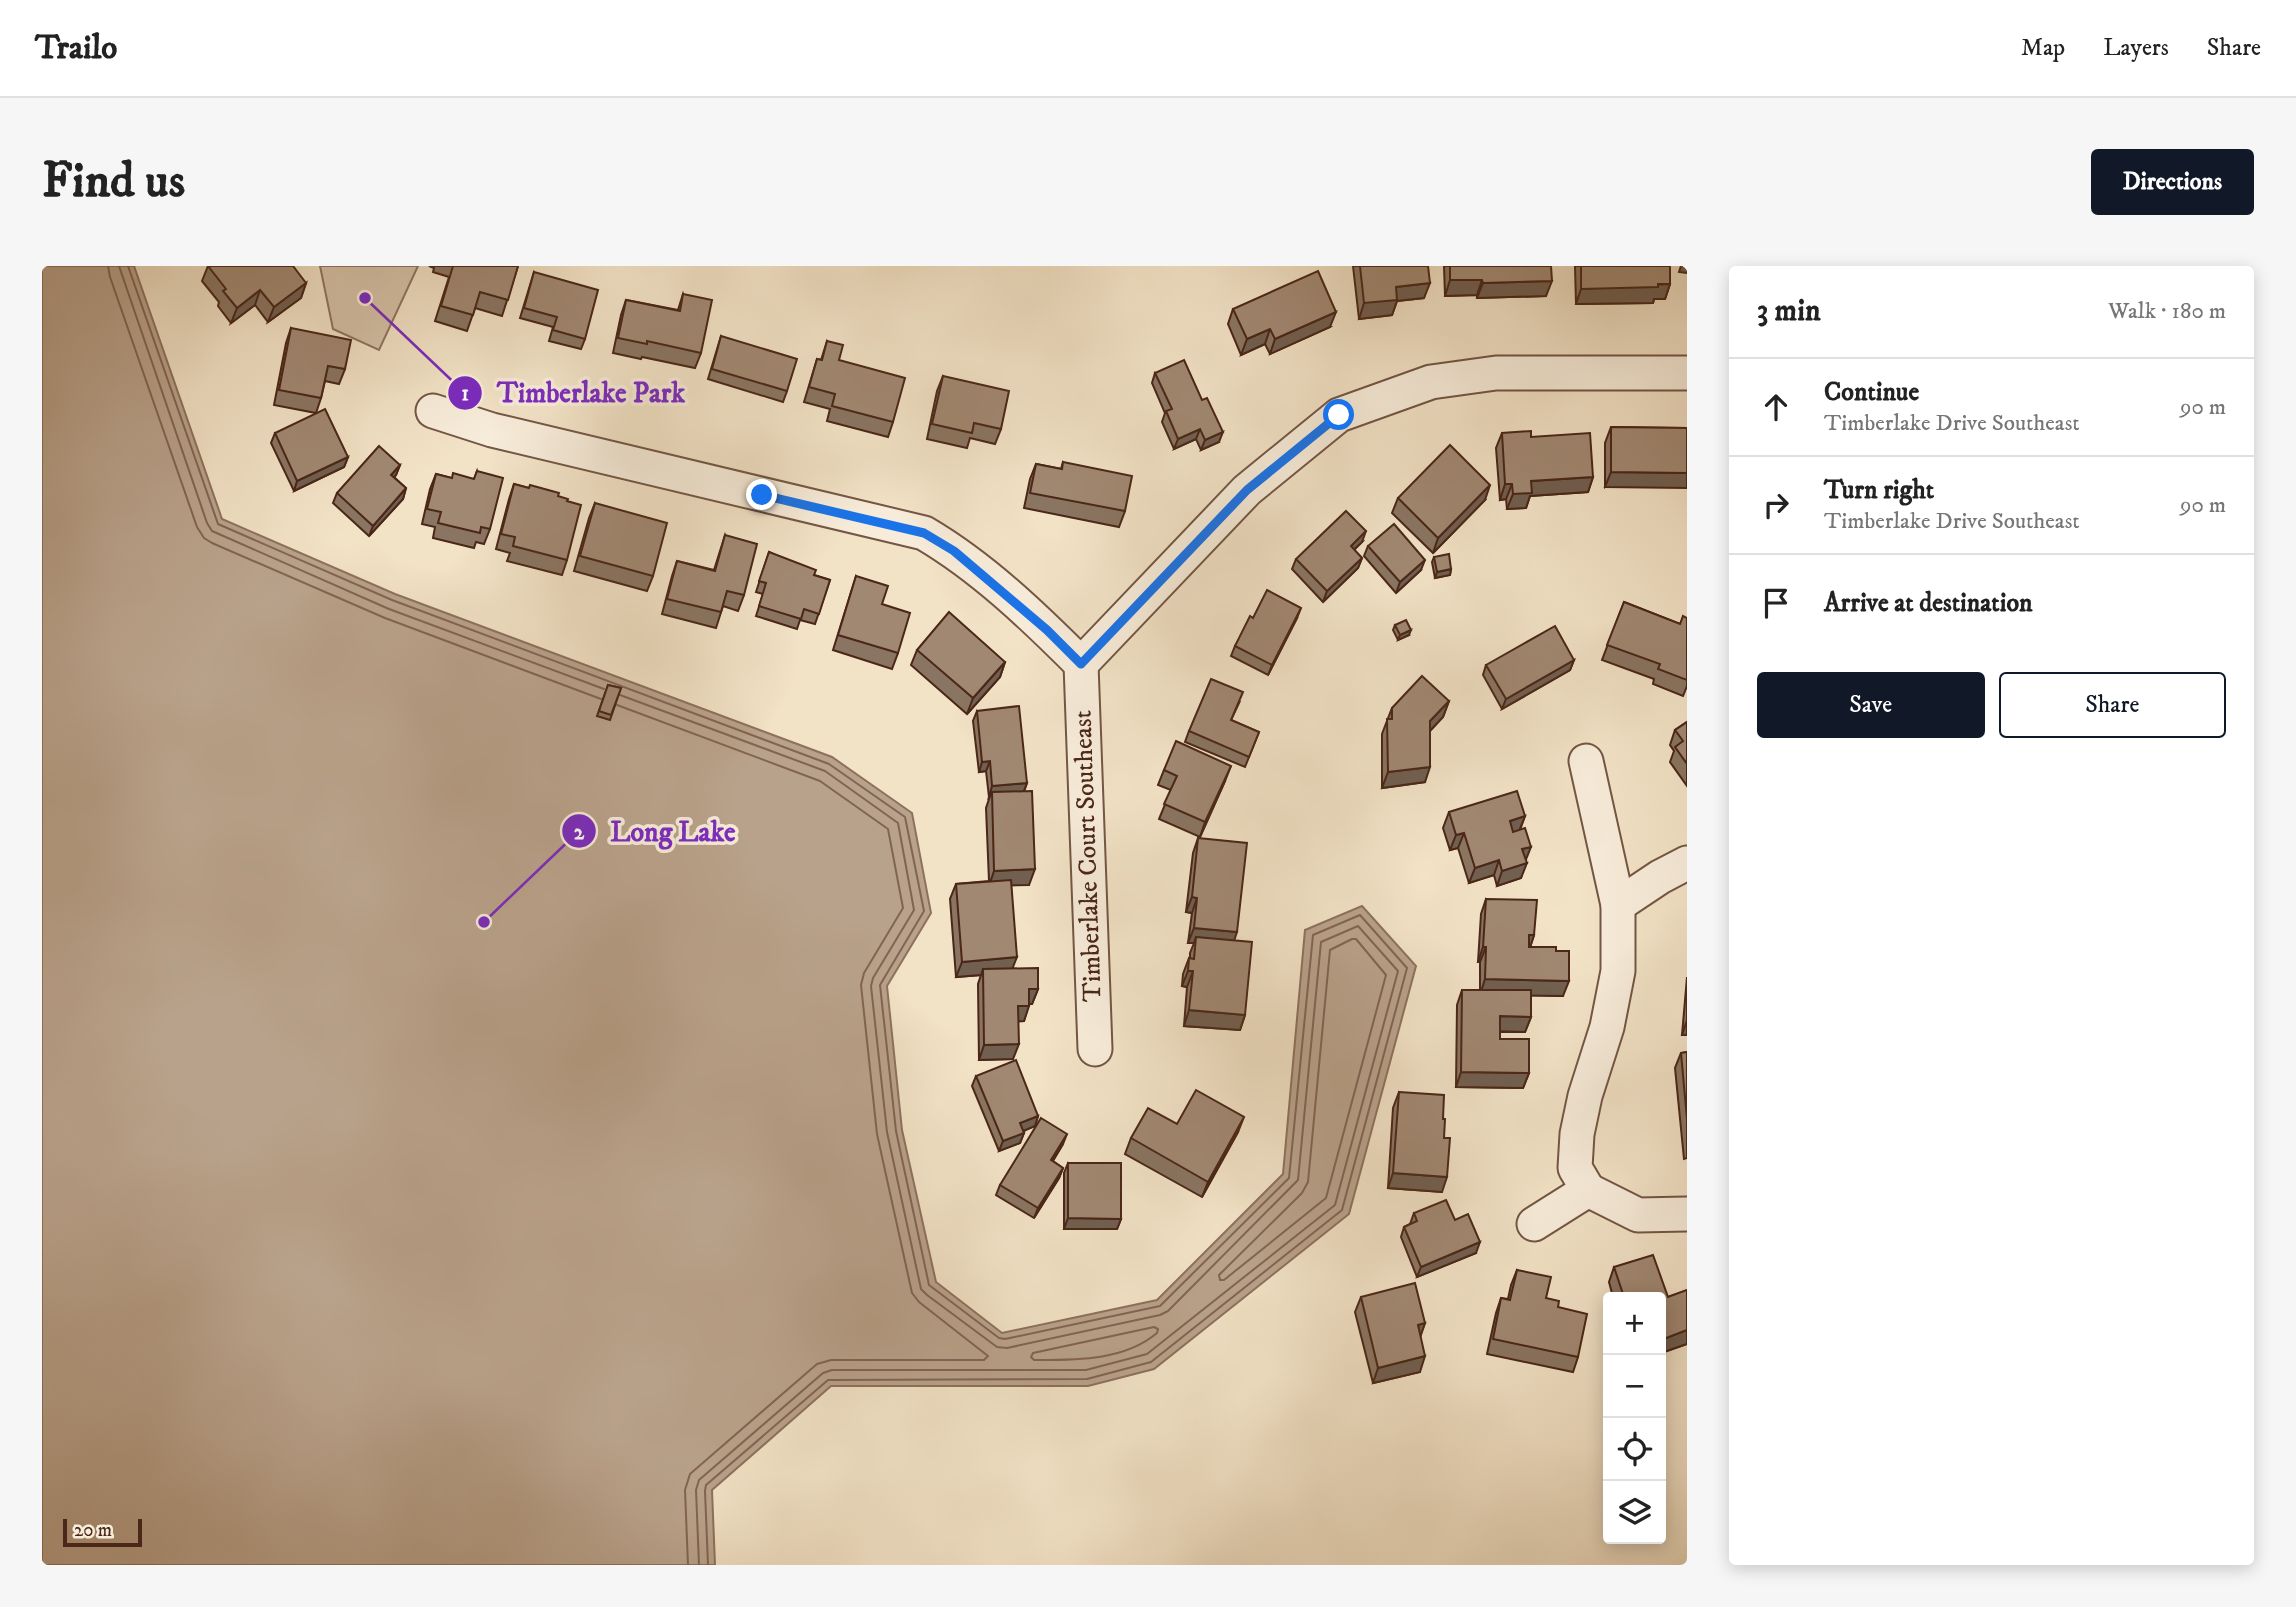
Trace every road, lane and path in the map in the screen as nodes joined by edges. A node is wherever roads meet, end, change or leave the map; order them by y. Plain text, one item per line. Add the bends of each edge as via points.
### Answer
1 (1687, 373) edge
2 (433, 411) dead end
3 (1081, 664) junction
4 (1586, 761) dead end
5 (1687, 863) edge
6 (1618, 905) junction
7 (1095, 1048) dead end
8 (1588, 1190) junction
9 (1687, 1214) edge
10 (1534, 1224) dead end

1 - 3 street via 1496,373 1431,382 1339,415 1247,490
2 - 3 street via 492,430 924,533 954,551
3 - 7 street, Timberlake Court Southeast
4 - 6 street
5 - 6 street
6 - 8 street via 1618,971 1577,1134 1576,1168
8 - 9 street via 1638,1215
8 - 10 street

